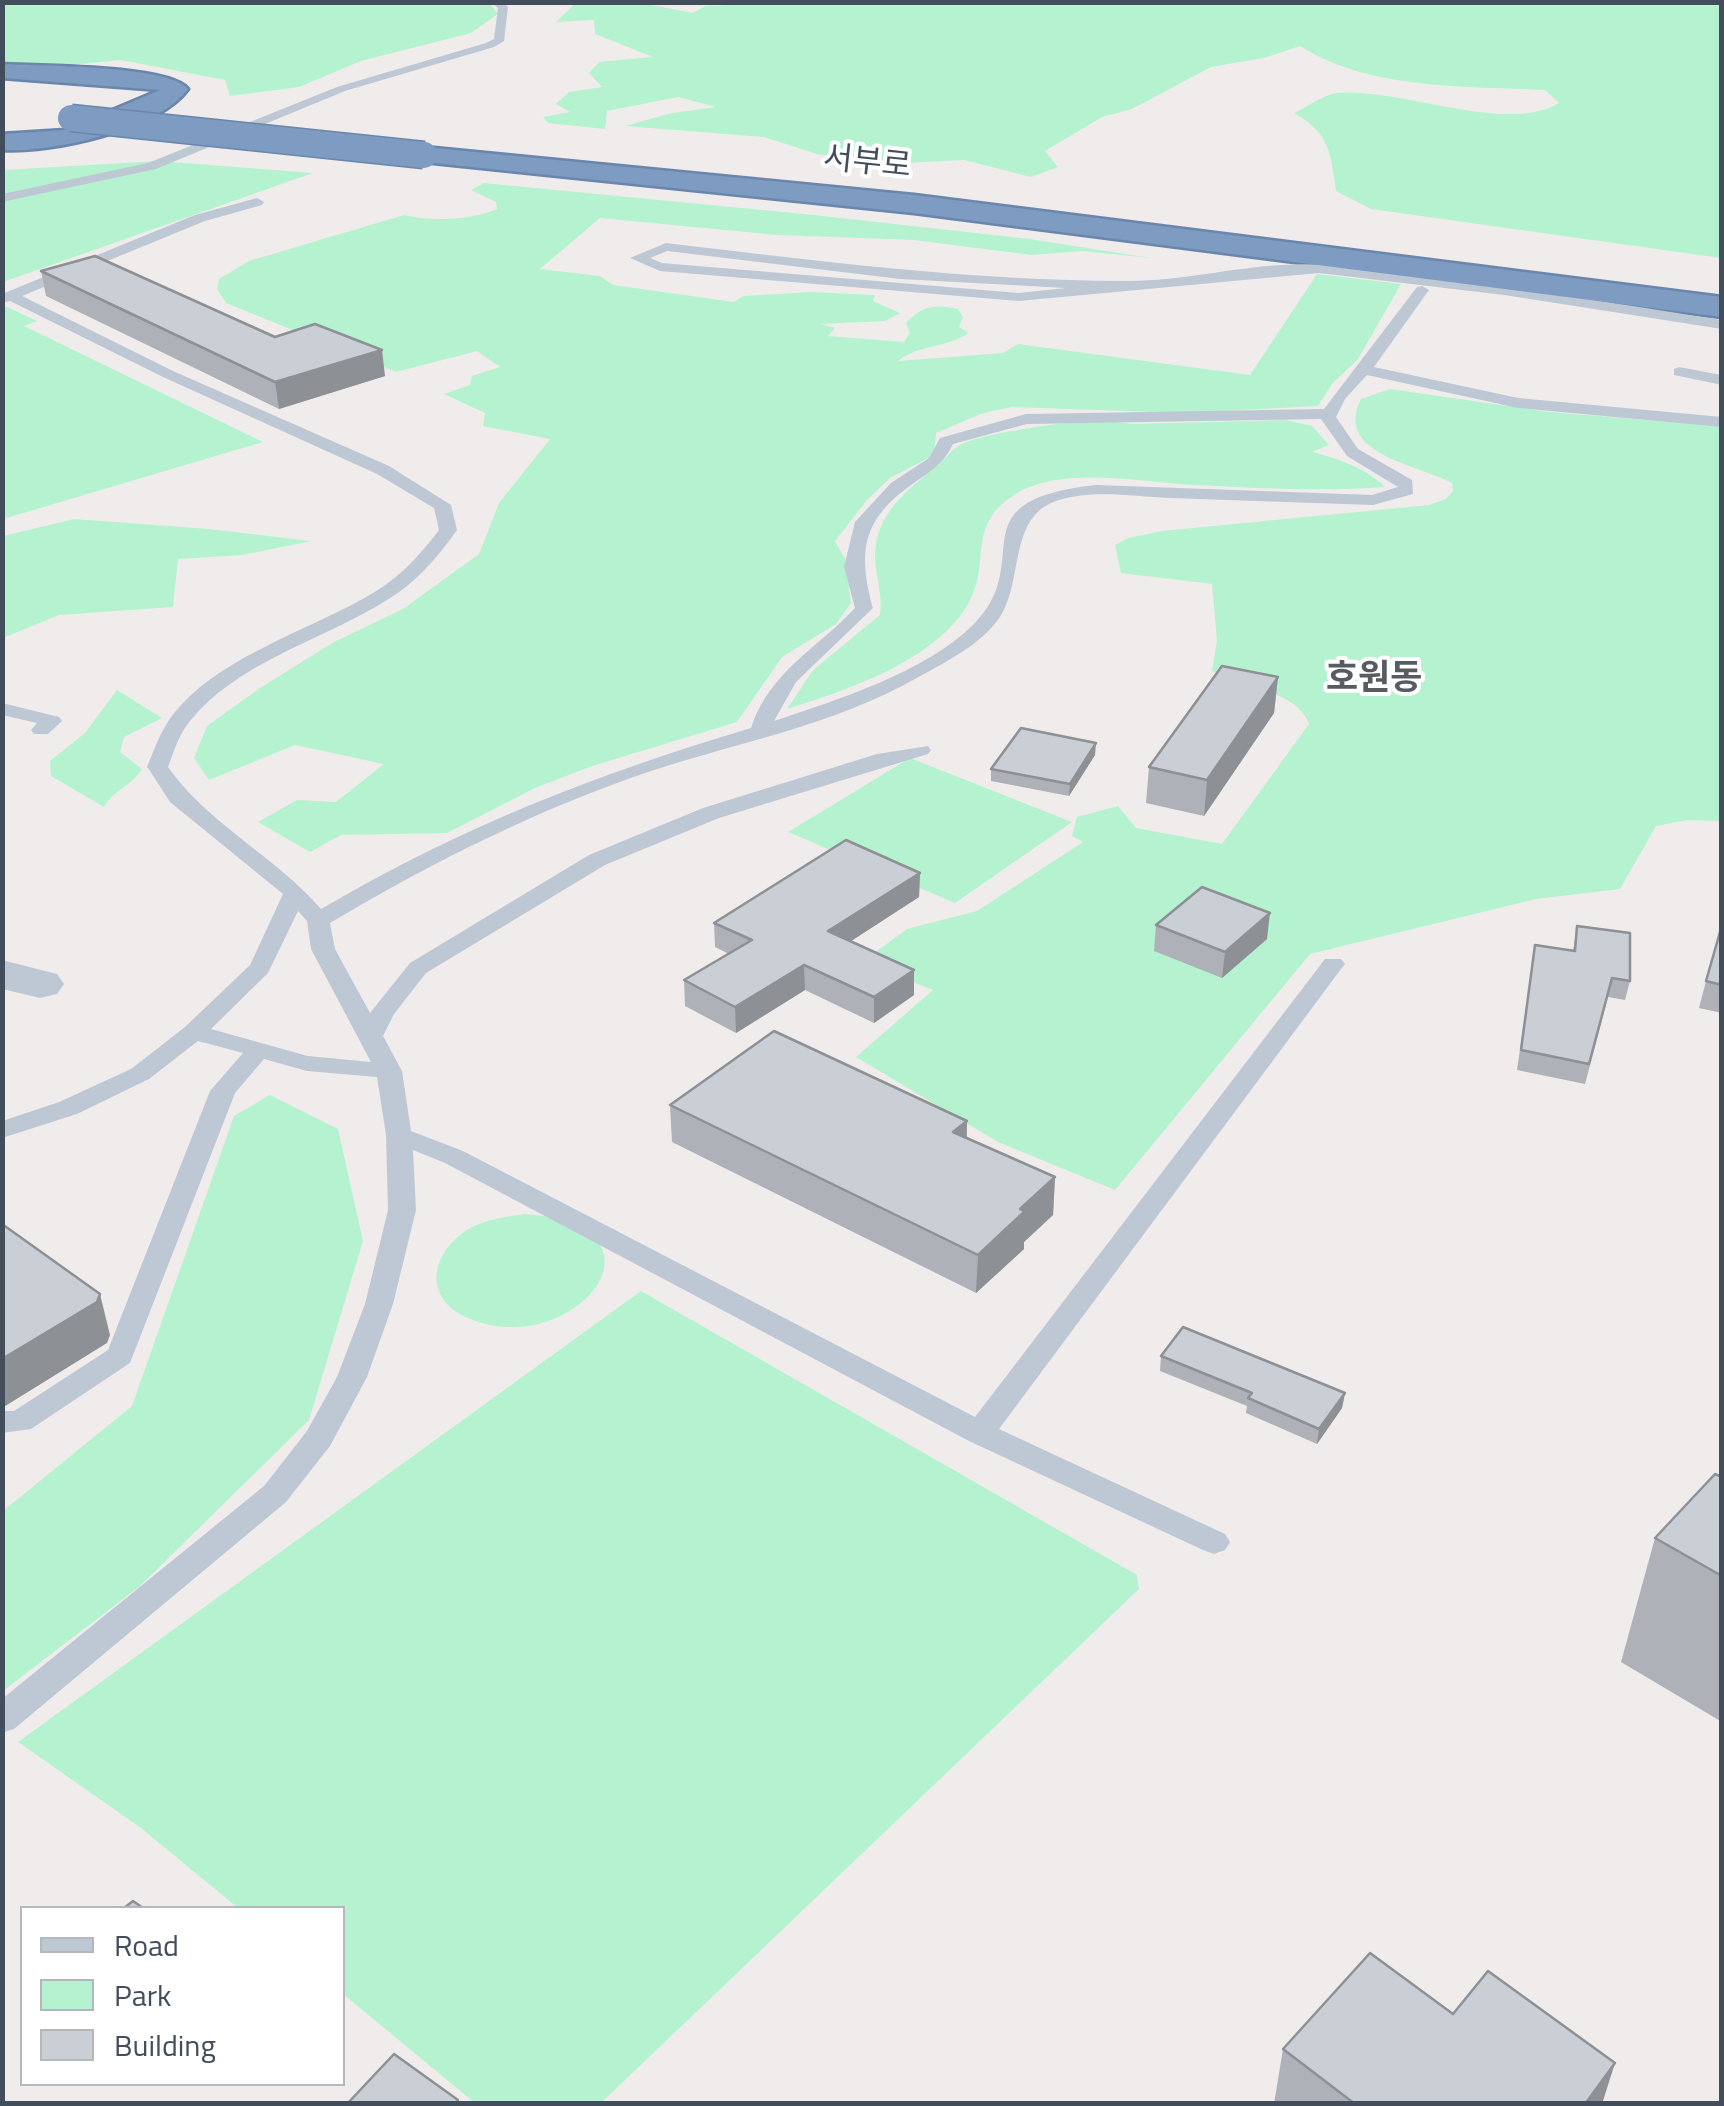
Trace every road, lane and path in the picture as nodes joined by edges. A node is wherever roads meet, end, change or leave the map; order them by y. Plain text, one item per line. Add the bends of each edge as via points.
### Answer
1 (496, 2) edge
2 (2, 71) edge
3 (2, 94) edge
4 (37, 114) dead end
5 (2, 142) edge
6 (435, 148) junction
7 (2, 198) edge
8 (257, 202) dead end
9 (1131, 285) junction
10 (1422, 290) dead end
11 (1722, 290) edge
12 (7, 298) edge
13 (1722, 306) edge
14 (1722, 325) edge
15 (1364, 370) junction
16 (1678, 372) dead end
17 (1722, 380) edge
18 (1328, 414) junction
19 (1722, 422) edge
20 (2, 709) edge
21 (41, 730) dead end
22 (760, 732) junction
23 (921, 750) dead end
24 (295, 893) junction
25 (318, 920) junction
26 (1333, 964) dead end
27 (194, 1032) junction
28 (371, 1035) junction
29 (258, 1051) junction
30 (390, 1071) junction
31 (2, 1130) edge
32 (399, 1134) junction
33 (2, 1422) edge
34 (980, 1433) junction
35 (1214, 1542) dead end
36 (2, 1719) edge

1 - 7 lane via 503,7 498,41 341,89 152,166
2 - 5 highway via 149,80 175,89 79,137
3 - 6 highway, 서부로
4 - 6 highway, 서부로, bridge
6 - 11 highway, 서부로 via 1078,210
6 - 13 highway, 서부로
8 - 12 lane via 200,218
9 - 9 lane via 900,275 666,247 637,258 660,267 1019,297
9 - 14 lane via 1319,268
10 - 15 lane
12 - 24 lane via 383,470 434,498 448,516 442,542 411,574 235,674 164,740 157,767 178,797
15 - 18 lane
15 - 19 lane via 1532,405
16 - 17 lane
18 - 22 lane via 1041,418 946,441 936,461 910,476 864,522 853,568 864,608 783,686
18 - 22 lane via 1349,453 1398,478 1406,490 1373,500 1096,490 1044,500 1012,530 1002,591 976,633 882,688
20 - 21 lane via 52,720
22 - 25 lane via 536,808 397,872
23 - 28 lane via 711,813 597,860 418,968
24 - 25 lane
24 - 27 lane via 260,968
25 - 28 lane via 323,950
26 - 34 lane
27 - 29 lane
27 - 31 lane via 140,1074
28 - 30 lane
29 - 30 lane
29 - 33 lane via 222,1091 120,1356 20,1422
30 - 32 lane
32 - 34 lane
32 - 36 lane via 402,1210 379,1304 319,1438 275,1494
34 - 35 lane

